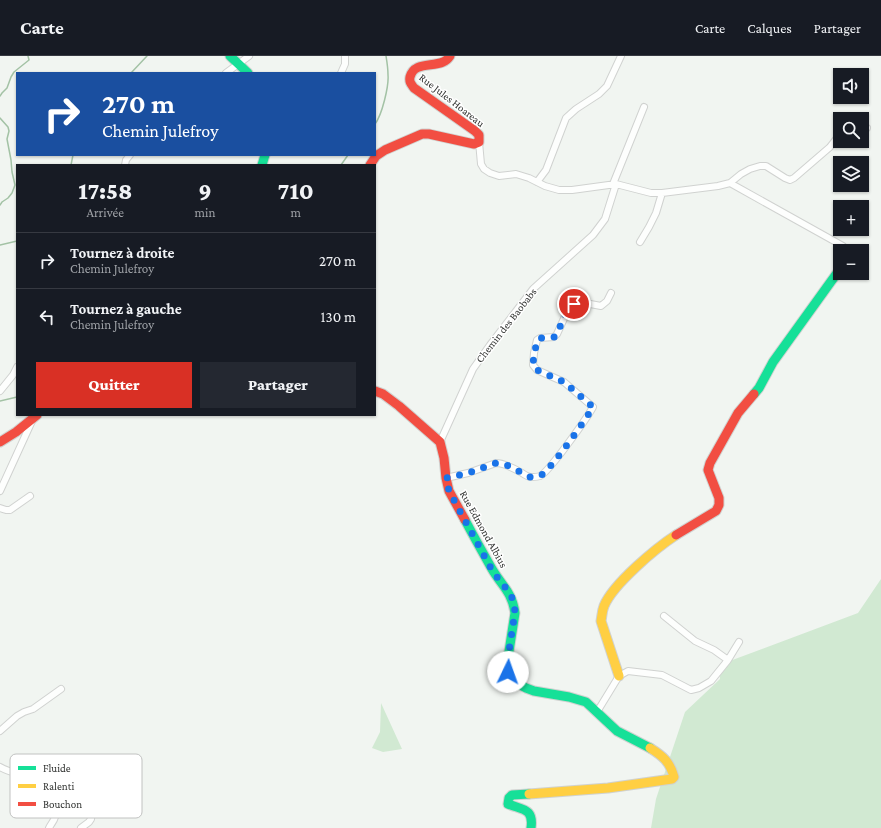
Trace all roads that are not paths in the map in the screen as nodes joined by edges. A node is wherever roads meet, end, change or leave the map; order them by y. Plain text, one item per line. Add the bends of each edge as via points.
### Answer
1 (230, 56) edge
2 (249, 56) edge
3 (346, 56) edge
4 (450, 56) edge
5 (620, 56) edge
6 (238, 64) junction
7 (227, 72) edge
8 (247, 72) edge
9 (341, 72) edge
10 (644, 107) dead end
11 (479, 142) junction
12 (833, 143) edge
13 (376, 156) edge
14 (537, 182) junction
15 (730, 183) junction
16 (615, 184) junction
17 (662, 193) junction
18 (640, 242) dead end
19 (839, 244) edge
20 (833, 279) edge
21 (612, 293) dead end
22 (16, 369) edge
23 (0, 391) edge
24 (376, 391) edge
25 (35, 417) edge
26 (0, 442) edge
27 (440, 442) junction
28 (446, 478) junction
29 (0, 491) edge
30 (30, 496) dead end
31 (0, 508) edge
32 (664, 616) dead end
33 (739, 642) dead end
34 (728, 660) junction
35 (619, 676) junction
36 (62, 689) dead end
37 (597, 712) junction
38 (0, 731) edge
39 (0, 767) edge
40 (10, 771) edge
41 (54, 818) edge
42 (91, 818) edge
43 (49, 828) edge
44 (82, 828) edge
45 (531, 828) edge

1 - 6 main road
2 - 6 street
3 - 9 street
4 - 11 main road, Rue Jules Hoareau via 442,63 417,67 411,72 410,84 475,131 479,135
5 - 14 street via 607,86 566,118 546,170
6 - 7 street
6 - 8 main road
10 - 16 street, Chemin des Baobabs
11 - 13 main road, Rue Jules Hoareau via 474,144 422,134
11 - 14 street via 481,164 484,169 499,176 516,174
12 - 15 street via 790,180 766,166 760,166 741,174
14 - 16 street via 558,190
15 - 17 street
15 - 19 street
16 - 17 street via 651,193
16 - 27 street, Chemin des Baobabs via 605,220 593,235 533,288 473,369
17 - 18 street via 656,212
20 - 35 main road via 773,362 759,388 738,413 710,463 708,470 719,498 716,511 657,549 617,586 608,599 601,614 601,621
21 - 28 street via 601,306 574,304 566,312 554,337 538,340 533,365 537,370 564,382 593,407 544,473 529,477 512,467 496,463
22 - 23 street
24 - 27 main road via 400,406
25 - 26 main road
25 - 29 street
27 - 28 main road, Rue Edmond Albius
28 - 37 main road, Rue Edmond Albius via 457,506 493,572 511,595 514,604 507,664 512,681 530,690 587,702
30 - 31 street via 10,510
32 - 34 street via 695,641
33 - 34 street
34 - 35 street via 711,681 692,690 662,675 628,671
35 - 37 street
36 - 38 street via 21,714
37 - 45 main road, Rue Edmond Albius via 618,731 649,747 667,761 672,767 674,777 608,788 512,795 508,798 508,804 528,811 532,817
39 - 40 street
41 - 43 street
42 - 44 street

